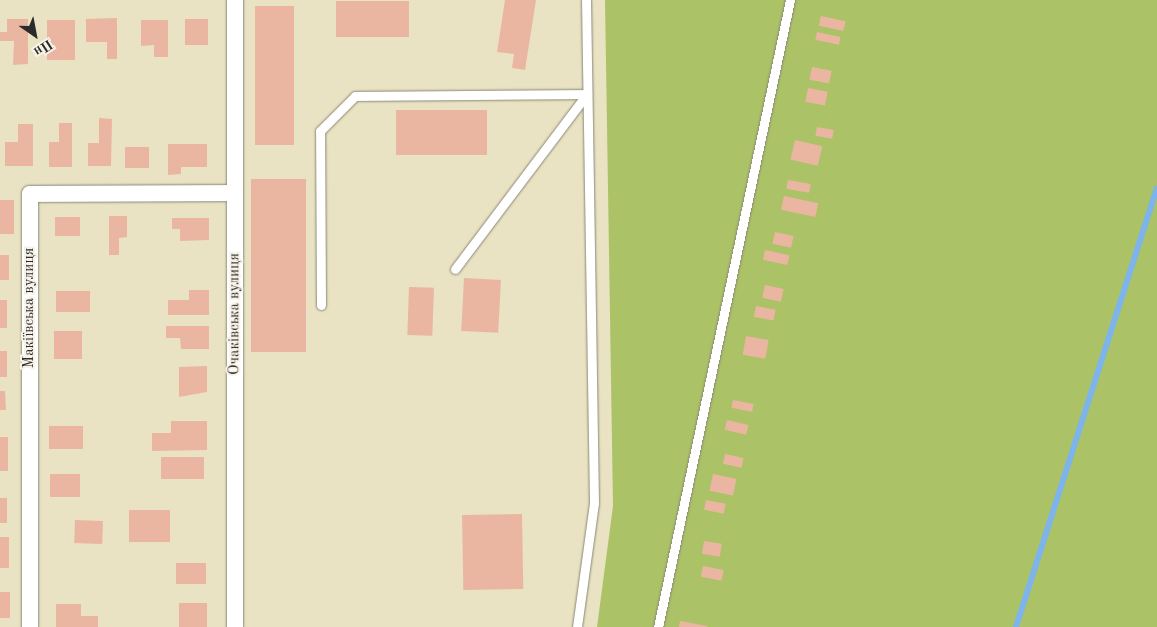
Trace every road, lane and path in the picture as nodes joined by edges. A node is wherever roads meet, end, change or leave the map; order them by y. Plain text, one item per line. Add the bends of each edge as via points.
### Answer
1 (235, 0) edge
2 (586, 0) edge
3 (790, 0) edge
4 (587, 94) junction
5 (235, 194) junction
6 (455, 269) dead end
7 (321, 305) dead end
8 (30, 627) edge
9 (235, 627) edge
10 (577, 627) edge
11 (658, 627) edge

1 - 5 street, Очаківська вулиця
2 - 4 lane
3 - 11 lane
4 - 6 lane
4 - 7 lane via 355,96 320,131
4 - 10 lane via 594,503
5 - 8 street, Макіївська вулиця via 30,194
5 - 9 street, Очаківська вулиця

